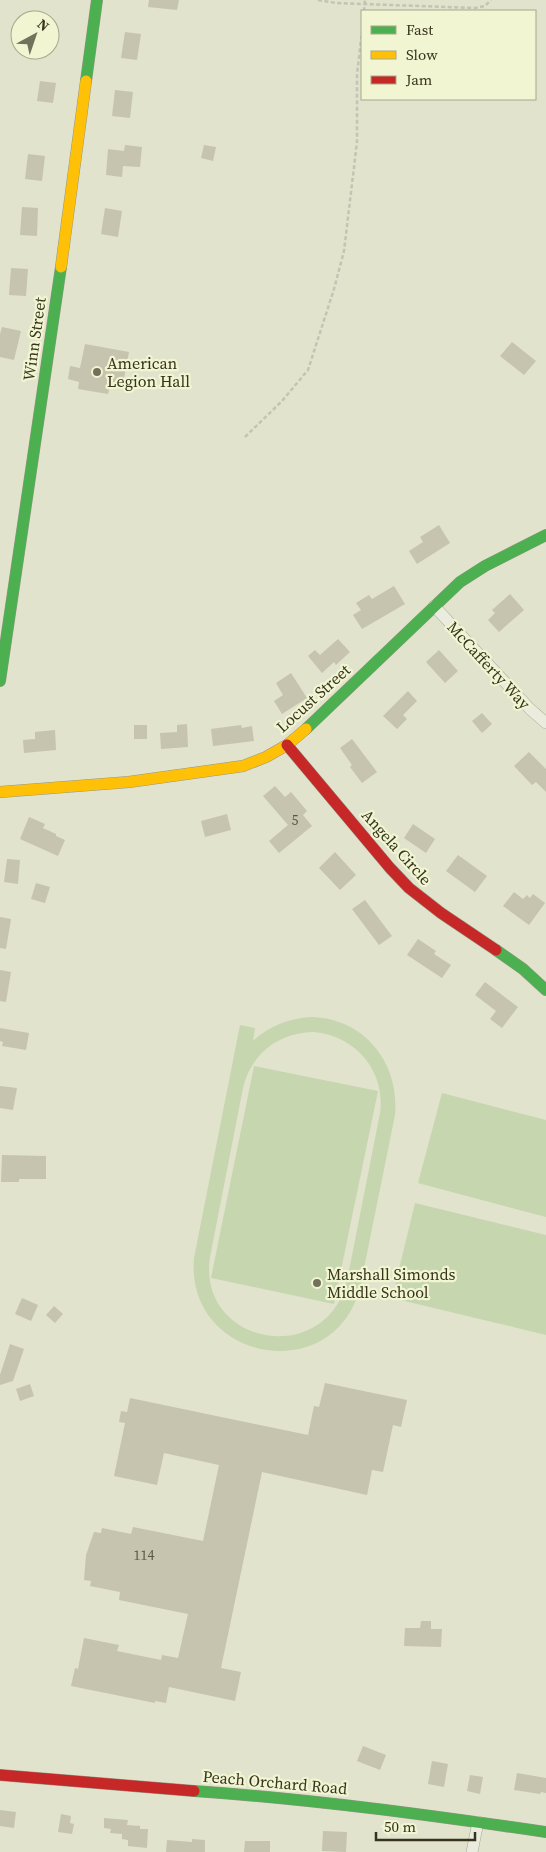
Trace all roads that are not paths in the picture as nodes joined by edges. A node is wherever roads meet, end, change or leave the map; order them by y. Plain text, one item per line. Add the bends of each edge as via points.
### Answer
1 (97, 0) edge
2 (546, 535) edge
3 (434, 606) junction
4 (0, 681) edge
5 (546, 723) edge
6 (287, 745) junction
7 (0, 792) edge
8 (546, 990) edge
9 (0, 1775) edge
10 (478, 1822) junction
11 (546, 1832) edge
12 (472, 1852) edge

1 - 4 street, Winn Street
2 - 3 street, Locust Street via 477,571
3 - 5 street, McCafferty Way
3 - 6 street, Locust Street
6 - 7 street, Locust Street via 260,760 228,769 129,782
6 - 8 street, Angela Circle via 409,888 523,969
9 - 10 street, Peach Orchard Road via 271,1796
10 - 11 street, Peach Orchard Road
10 - 12 street

